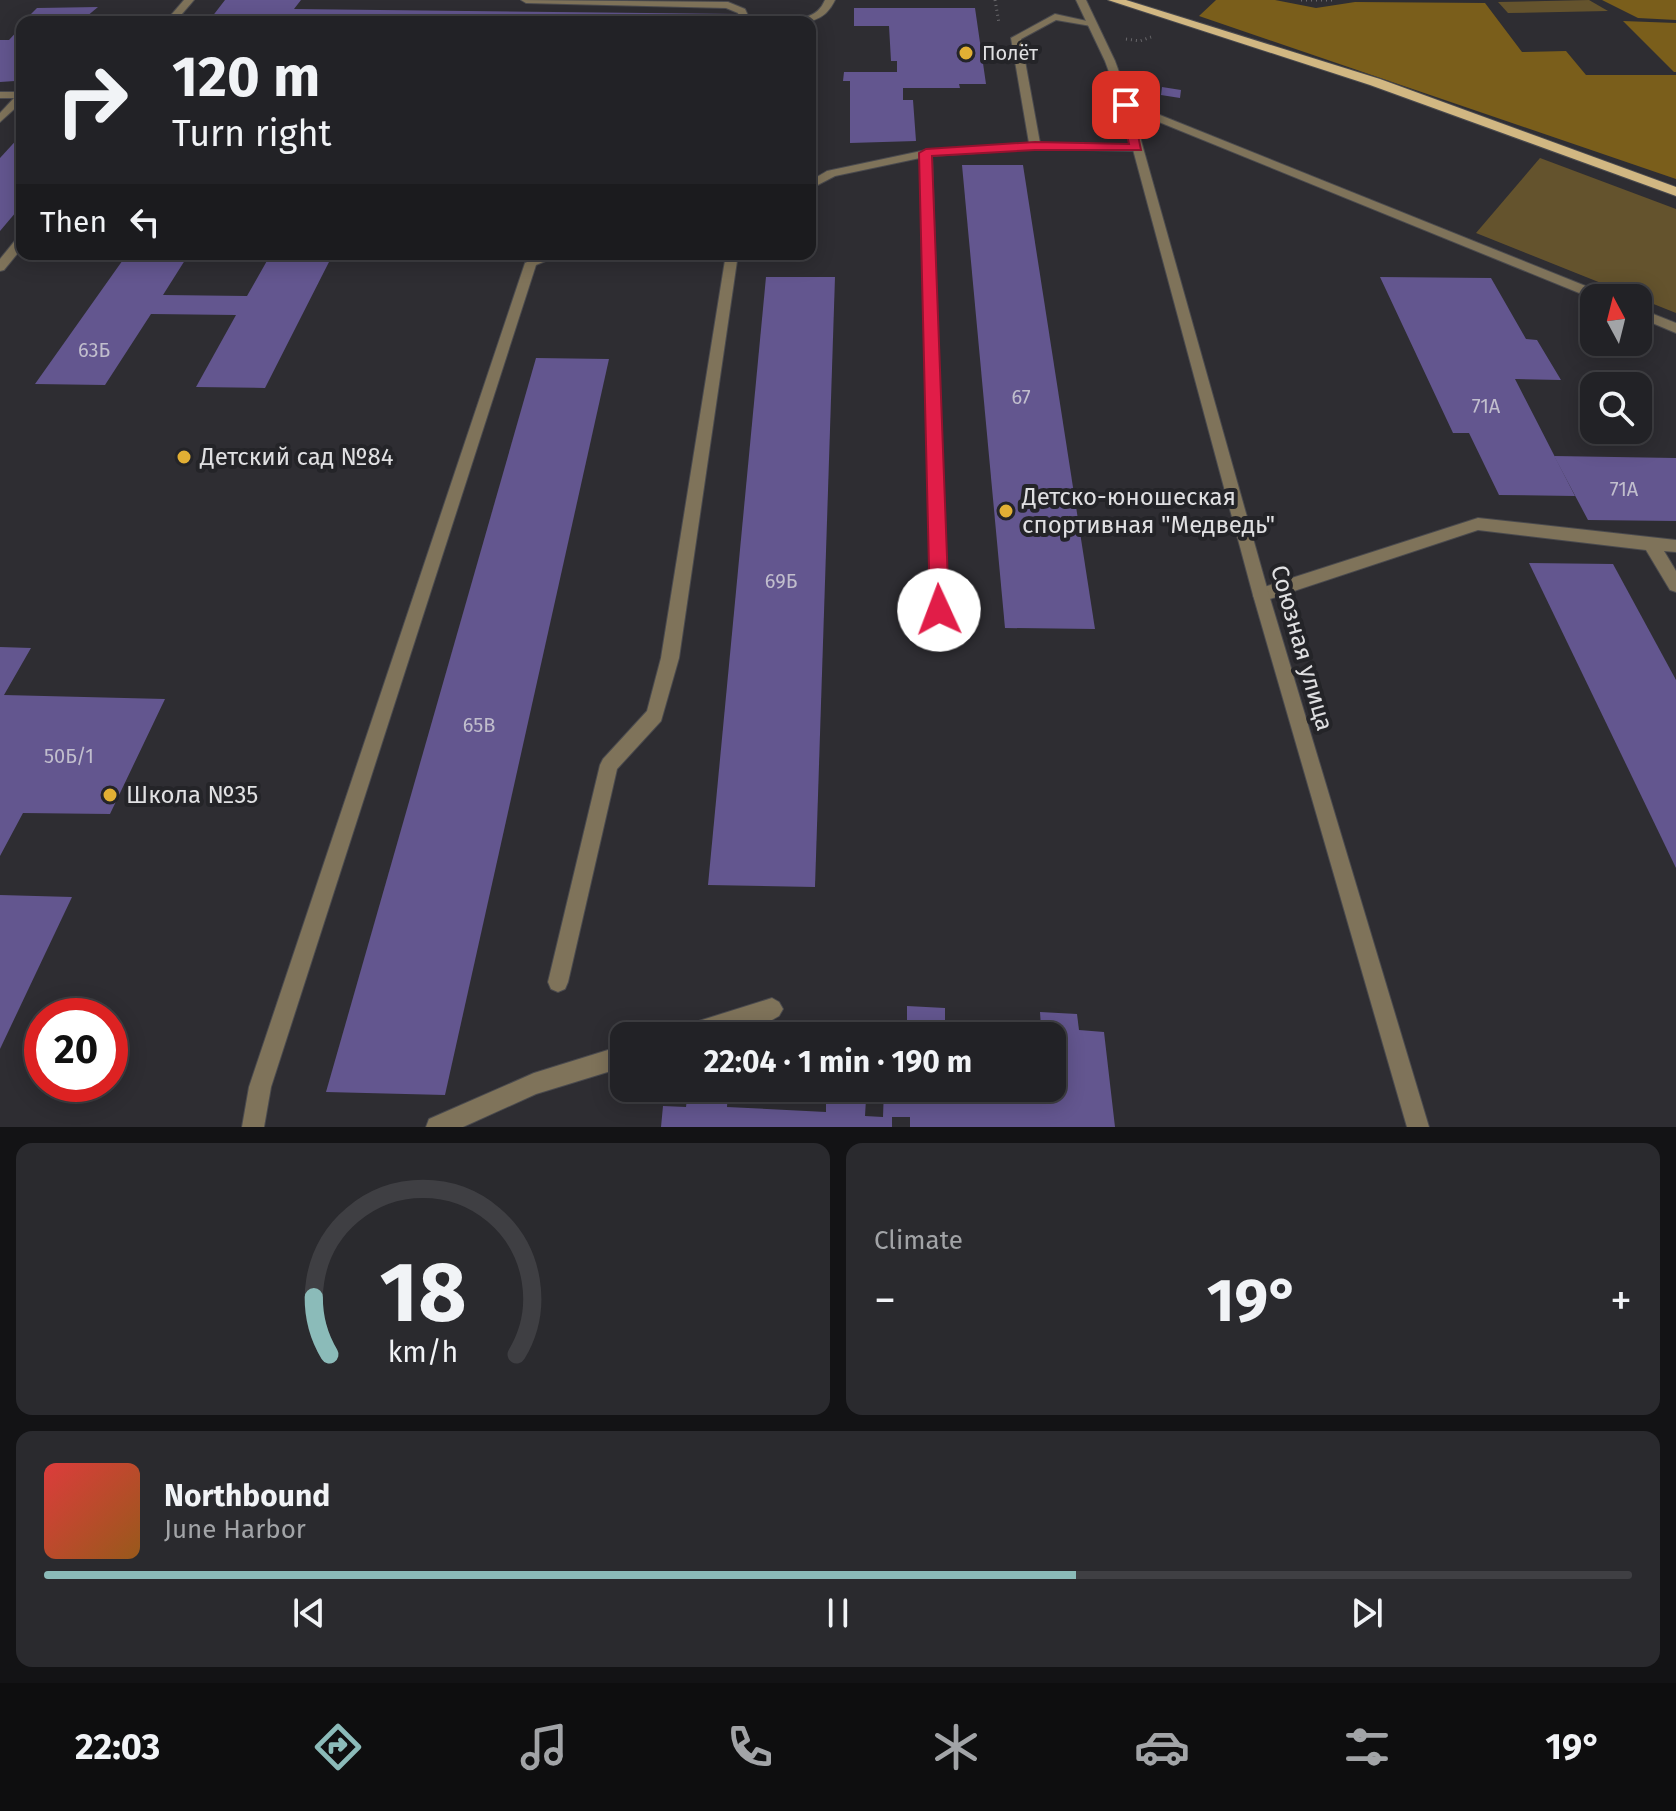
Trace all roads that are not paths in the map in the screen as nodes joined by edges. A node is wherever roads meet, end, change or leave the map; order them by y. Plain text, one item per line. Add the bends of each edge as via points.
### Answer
1 (189, 0) edge
2 (526, 0) edge
3 (830, 0) edge
4 (1081, 0) edge
5 (1114, 0) edge
6 (175, 16) edge
7 (744, 16) edge
8 (816, 17) edge
9 (1091, 23) junction
10 (16, 102) edge
11 (1126, 105) junction
12 (0, 119) edge
13 (1035, 146) junction
14 (1136, 148) junction
15 (926, 153) junction
16 (816, 182) edge
17 (1676, 192) edge
18 (16, 247) edge
19 (539, 260) edge
20 (731, 260) edge
21 (0, 267) edge
22 (1580, 289) edge
23 (1652, 318) edge
24 (1676, 328) edge
25 (1651, 544) junction
26 (1676, 546) edge
27 (1676, 585) edge
28 (1261, 595) junction
29 (939, 610) dead end
30 (558, 982) dead end
31 (772, 1009) dead end
32 (731, 1022) edge
33 (610, 1060) edge
34 (253, 1127) edge
35 (437, 1127) edge
36 (1418, 1127) edge

1 - 6 street
2 - 7 street via 713,3
3 - 8 street
4 - 9 street, Союзная улица
5 - 17 main road via 1375,82
9 - 11 street, Союзная улица
9 - 13 street via 1055,17 1016,38
10 - 12 street
11 - 14 street, Союзная улица
11 - 22 street
13 - 14 street
13 - 15 street
14 - 28 street, Союзная улица
15 - 16 street via 831,173
15 - 29 street
18 - 21 street
19 - 34 street via 531,263 260,1087
20 - 30 street via 670,658 655,715 609,765
23 - 24 street
25 - 26 street
25 - 27 street
25 - 28 street via 1478,524
28 - 36 street, Союзная улица
31 - 32 street
33 - 35 street via 534,1084

